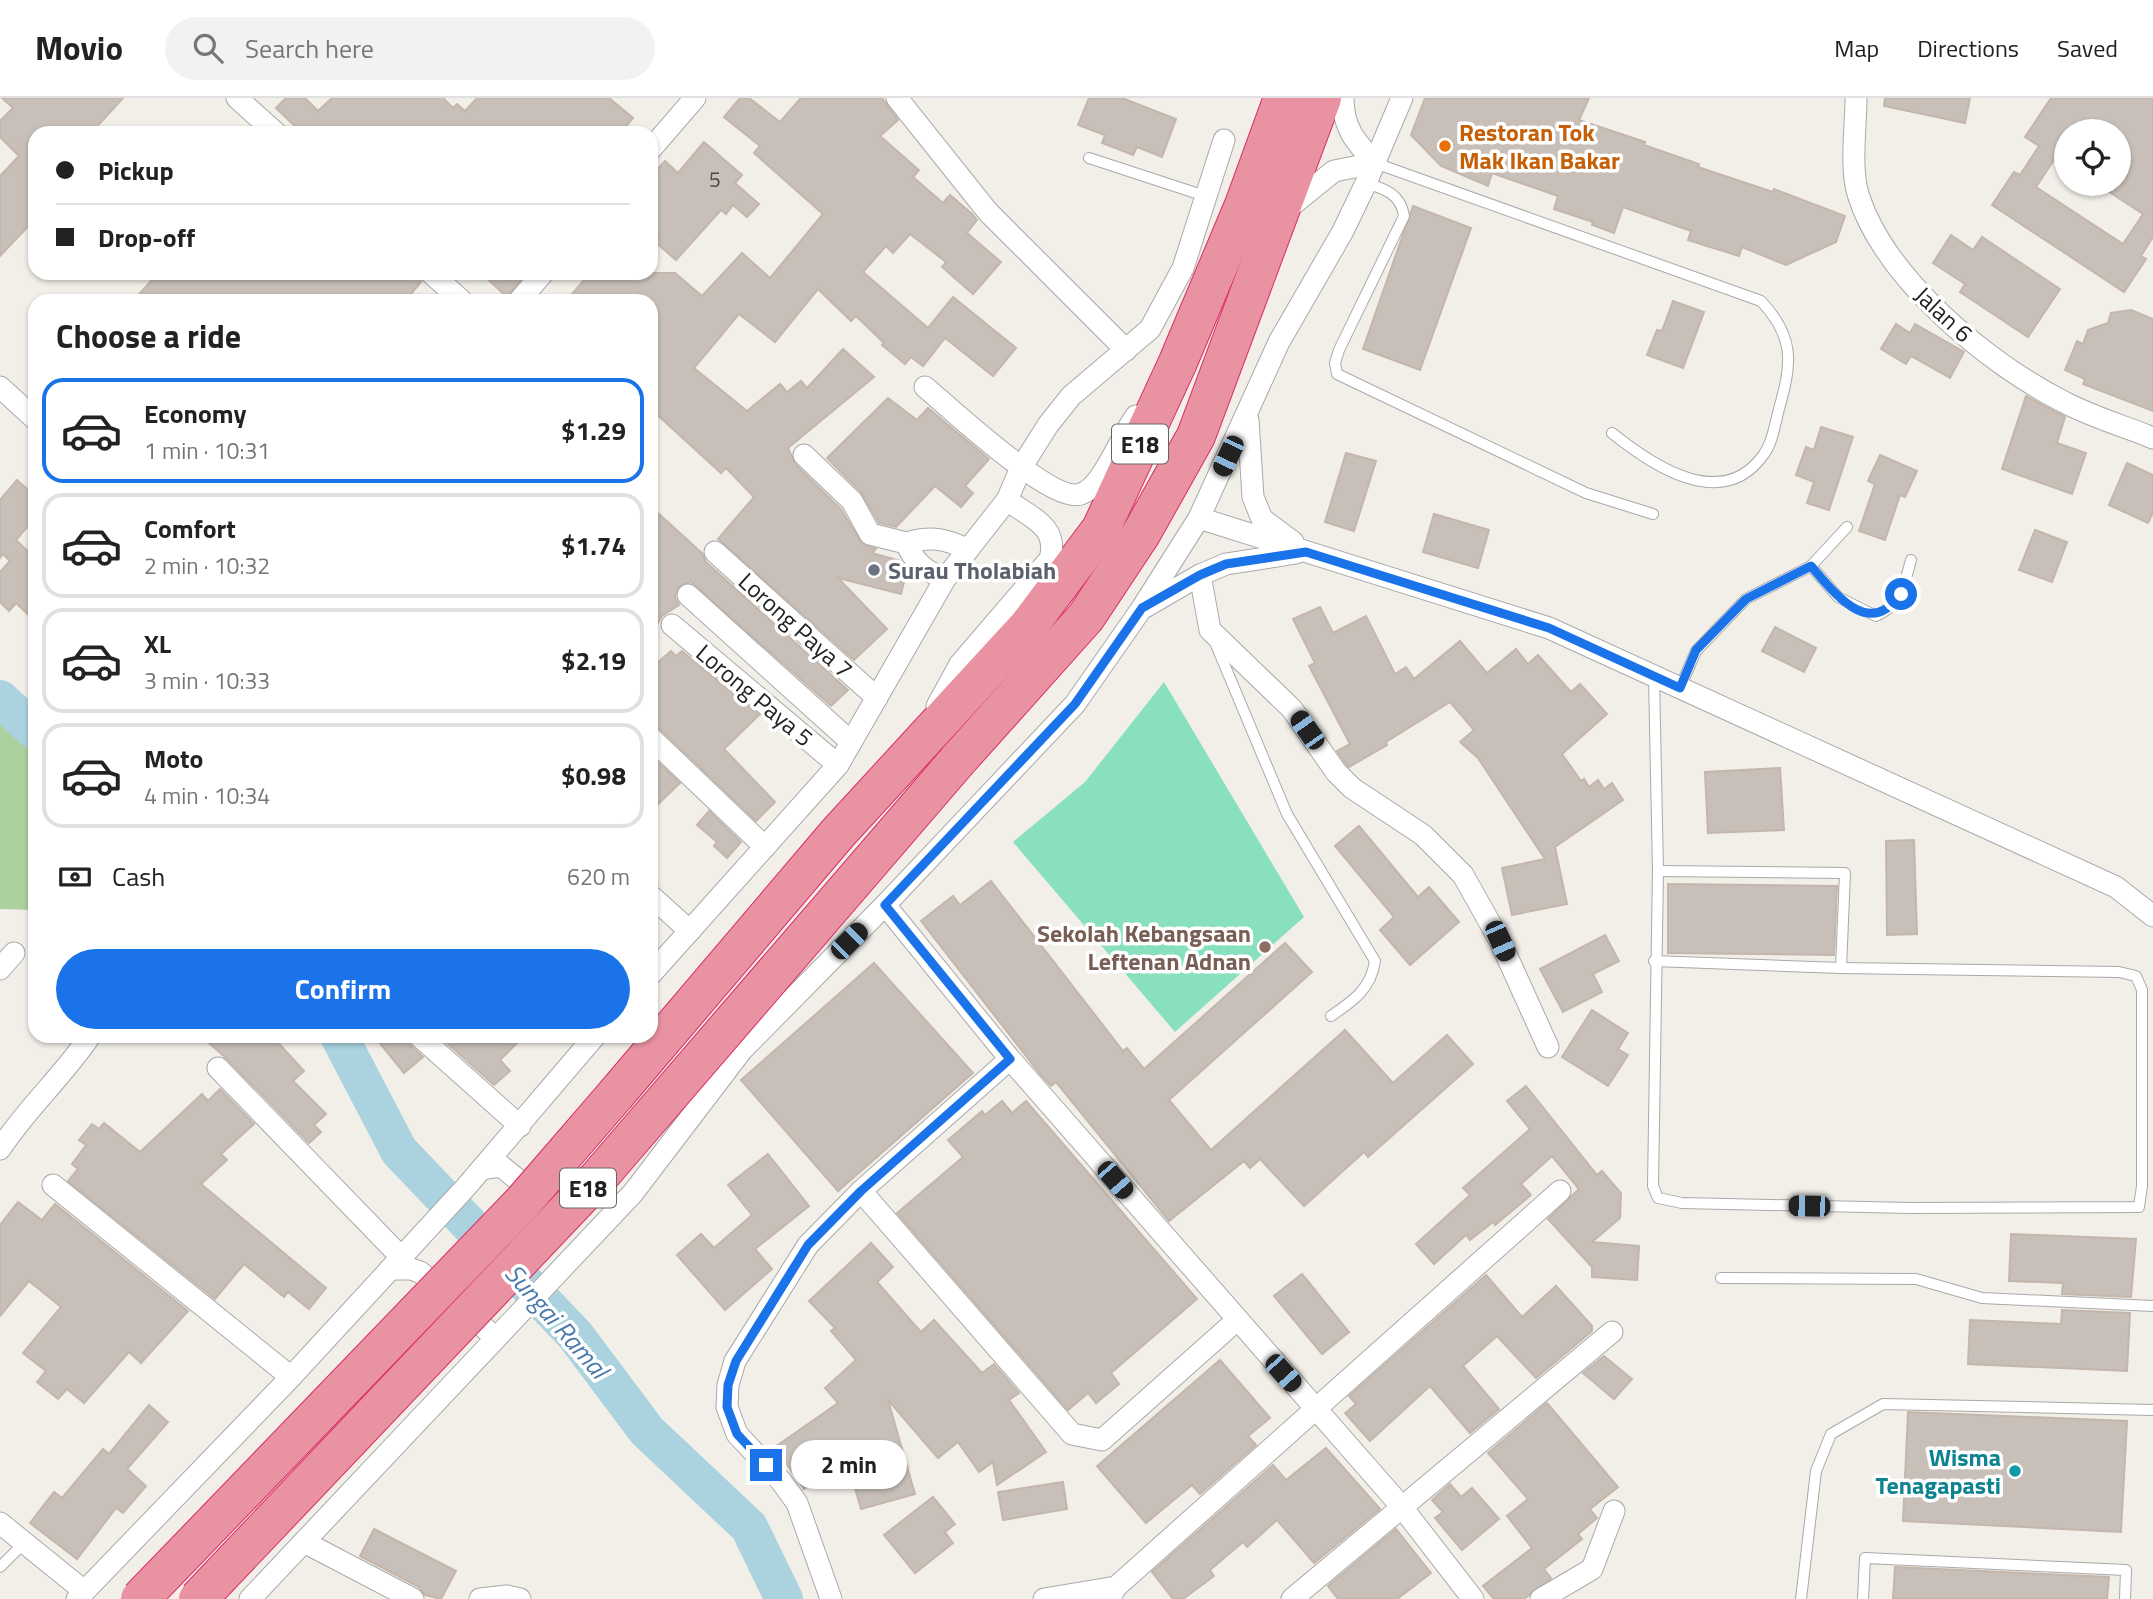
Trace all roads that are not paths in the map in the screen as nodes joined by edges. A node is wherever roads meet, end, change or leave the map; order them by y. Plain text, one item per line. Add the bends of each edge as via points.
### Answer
1 (237, 98) edge
2 (695, 98) edge
3 (897, 98) edge
4 (1283, 98) edge
5 (1322, 98) edge
6 (1343, 98) edge
7 (1402, 98) edge
8 (1856, 98) edge
9 (268, 126) edge
10 (1224, 140) dead end
11 (658, 141) edge
12 (1088, 158) dead end
13 (1375, 163) junction
14 (1366, 183) junction
15 (1205, 196) junction
16 (1275, 220) junction
17 (439, 280) edge
18 (537, 280) edge
19 (454, 294) edge
20 (525, 294) edge
21 (1126, 350) junction
22 (1178, 362) junction
23 (0, 387) edge
24 (925, 387) dead end
25 (28, 413) edge
26 (1248, 414) junction
27 (1612, 433) dead end
28 (2153, 438) edge
29 (804, 456) dead end
30 (1021, 468) junction
31 (1007, 500) junction
32 (1653, 514) dead end
33 (1199, 518) junction
34 (1847, 527) dead end
35 (906, 543) junction
36 (968, 550) junction
37 (715, 552) dead end
38 (1306, 552) junction
39 (1912, 561) dead end
40 (1811, 566) junction
41 (1200, 575) junction
42 (945, 579) junction
43 (688, 596) dead end
44 (1142, 608) junction
45 (671, 625) dead end
46 (1210, 630) junction
47 (1654, 677) junction
48 (1680, 688) junction
49 (877, 698) junction
50 (851, 742) junction
51 (918, 742) junction
52 (658, 745) edge
53 (838, 765) junction
54 (765, 847) junction
55 (1658, 871) junction
56 (658, 901) edge
57 (885, 905) junction
58 (2153, 916) edge
59 (690, 931) junction
60 (1654, 961) junction
61 (658, 966) edge
62 (1841, 968) junction
63 (1331, 1016) dead end
64 (85, 1043) edge
65 (427, 1043) edge
66 (590, 1043) edge
67 (1548, 1047) dead end
68 (1010, 1059) junction
69 (218, 1068) dead end
70 (520, 1126) junction
71 (506, 1143) junction
72 (0, 1149) edge
73 (482, 1169) junction
74 (513, 1174) junction
75 (53, 1185) dead end
76 (861, 1191) junction
77 (1560, 1191) dead end
78 (418, 1239) junction
79 (588, 1240) junction
80 (396, 1263) junction
81 (420, 1272) junction
82 (1721, 1278) dead end
83 (2153, 1306) edge
84 (1237, 1320) junction
85 (1612, 1332) dead end
86 (496, 1338) junction
87 (291, 1377) junction
88 (1315, 1408) junction
89 (2153, 1410) edge
90 (1401, 1506) junction
91 (1614, 1511) dead end
92 (0, 1524) edge
93 (304, 1542) junction
94 (24, 1543) junction
95 (0, 1567) edge
96 (1112, 1593) edge
97 (81, 1595) edge
98 (140, 1599) edge
99 (198, 1599) edge
100 (250, 1599) edge
101 (413, 1599) edge
102 (480, 1599) edge
103 (520, 1599) edge
104 (831, 1599) edge
105 (1044, 1599) edge
106 (1292, 1599) edge
107 (1473, 1599) edge
108 (1541, 1599) edge
109 (1801, 1599) edge
110 (1863, 1599) edge
111 (2125, 1599) edge

1 - 9 street
2 - 11 street
3 - 21 street via 988,212
4 - 22 highway, E18
5 - 16 highway, E18
6 - 13 street via 1349,134
7 - 13 street
8 - 28 street, Jalan 6 via 1857,193 1885,248 1909,281 1994,361 2064,402
10 - 15 street
12 - 15 lane
13 - 14 street
13 - 16 street via 1334,171
13 - 27 lane via 1761,301 1779,320 1788,349 1788,377 1771,437 1752,469 1735,479 1681,477 1655,466
14 - 26 street via 1297,306
14 - 32 lane via 1396,196 1404,216 1339,350 1337,374 1586,493
15 - 21 street via 1168,300 1150,329
16 - 99 highway, E18, bridge via 1196,436 1171,484 1086,617 597,1178
17 - 19 street
18 - 20 street
21 - 30 street via 1071,396
22 - 30 street via 1130,423 1098,480 1082,494 1066,494
22 - 51 highway, E18 via 1101,529 1029,625
23 - 25 street
24 - 30 street
26 - 33 street
26 - 38 street via 1253,496 1262,519
29 - 35 street via 852,501 870,534
30 - 31 street
31 - 36 street
31 - 51 street via 1050,531 1054,545 1050,559 960,664
33 - 38 street
33 - 44 street
34 - 40 lane
35 - 36 street via 945,538
35 - 42 street via 913,559 927,572
36 - 42 street
37 - 49 street, Lorong Paya 7
38 - 41 street via 1255,557
38 - 47 street via 1549,628
39 - 40 lane via 1901,594 1890,609 1876,615 1838,597
40 - 48 lane via 1746,599 1696,650
41 - 44 street
41 - 46 street
42 - 49 street
43 - 50 street
44 - 57 street via 1075,704
45 - 53 street, Lorong Paya 5
46 - 63 lane via 1281,802 1375,961 1372,980 1354,1001
46 - 67 street via 1292,709 1352,788 1423,835 1463,874 1500,941
47 - 48 street
47 - 55 lane
48 - 58 street via 2116,887
49 - 50 street
50 - 53 street
51 - 98 highway, E18, bridge via 522,1203
52 - 54 street
53 - 54 street
54 - 59 street
55 - 60 lane
55 - 62 lane via 1845,873
56 - 59 street
57 - 68 street
57 - 79 street via 742,1050 633,1192
59 - 61 street
60 - 62 lane
60 - 62 lane via 1653,1186 1662,1200 1897,1208 2139,1207 2143,1186 2143,990 2136,976 2119,972
64 - 72 street
65 - 70 street
66 - 70 street
68 - 76 street
68 - 84 street
69 - 80 street
70 - 71 street
71 - 73 street
71 - 74 street via 505,1161
73 - 74 street via 500,1166
73 - 78 street
74 - 79 street
75 - 87 street
76 - 84 street via 1072,1434 1102,1440
76 - 104 street via 808,1245 736,1361 728,1385 727,1407 737,1434 797,1503
77 - 88 street
78 - 80 street
78 - 81 street
79 - 86 street
80 - 81 street
80 - 87 street
81 - 86 street
82 - 83 lane via 1916,1279 1982,1298
84 - 88 street
85 - 90 street
86 - 93 street
87 - 97 street
88 - 90 street
88 - 96 street
89 - 109 lane via 1884,1404 1831,1434 1816,1471
90 - 106 street
90 - 107 street
91 - 108 street via 1592,1569
92 - 94 street
93 - 100 street
93 - 101 street
94 - 95 lane
94 - 97 street
96 - 105 street
102 - 103 street via 507,1595
110 - 111 lane via 1865,1558 2126,1570

